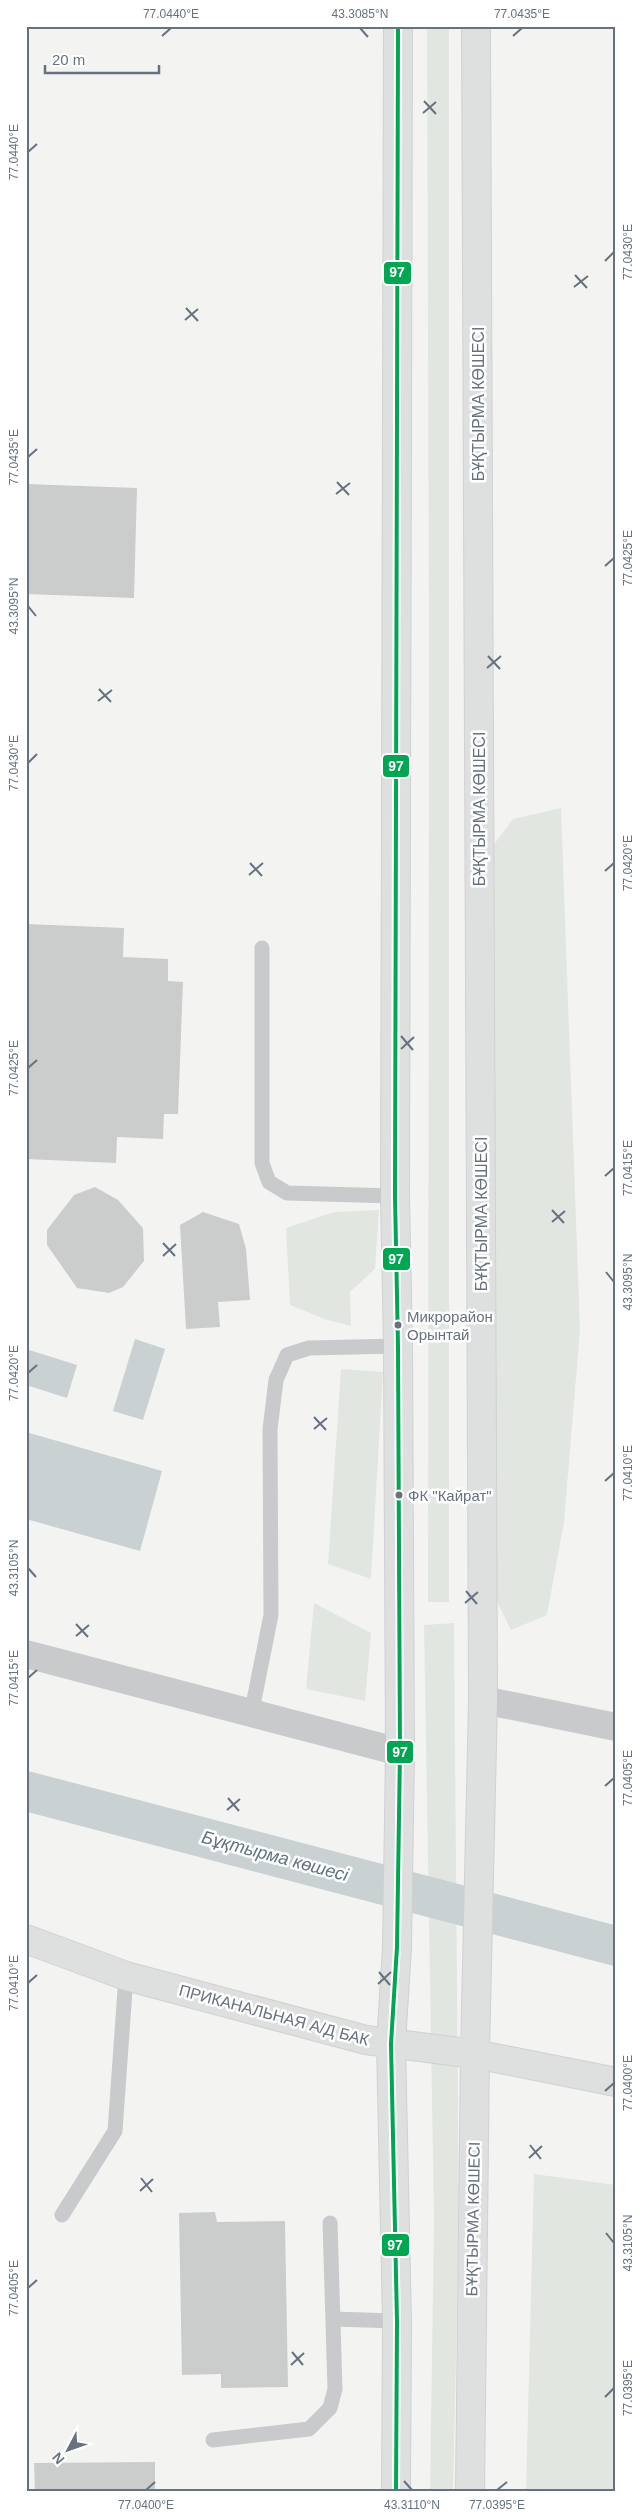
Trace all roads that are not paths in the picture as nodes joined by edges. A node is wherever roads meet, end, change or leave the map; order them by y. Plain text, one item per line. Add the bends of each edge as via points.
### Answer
1 (398, 26) edge
2 (476, 26) edge
3 (262, 948) dead end
4 (395, 1196) junction
5 (398, 1346) junction
6 (26, 1654) edge
7 (483, 1700) junction
8 (252, 1715) junction
9 (616, 1727) edge
10 (400, 1752) junction
11 (26, 1939) edge
12 (126, 1976) junction
13 (392, 2044) junction
14 (475, 2054) junction
15 (616, 2082) edge
16 (62, 2215) dead end
17 (330, 2223) dead end
18 (333, 2319) junction
19 (396, 2321) junction
20 (212, 2440) dead end
21 (396, 2492) edge
22 (470, 2492) edge

1 - 4 main road
2 - 7 main road, БҰҚТЫРМА КӨШЕСІ
3 - 4 lane via 262,1163 269,1182 287,1193
4 - 5 main road
5 - 8 lane via 302,1350 287,1355 276,1380 270,1429 271,1615
5 - 10 main road
6 - 8 street
7 - 9 street
7 - 14 main road, БҰҚТЫРМА КӨШЕСІ
8 - 10 street
10 - 13 main road
11 - 12 main road, ПРИКАНАЛЬНАЯ А/Д БАК
12 - 13 main road, ПРИКАНАЛЬНАЯ А/Д БАК via 366,2040
12 - 16 lane via 115,2131
13 - 14 main road, ПРИКАНАЛЬНАЯ А/Д БАК
13 - 19 main road
14 - 15 main road, ПРИКАНАЛЬНАЯ А/Д БАК
14 - 22 main road, БҰҚТЫРМА КӨШЕСІ
17 - 18 lane
18 - 19 lane
18 - 20 lane via 335,2389 330,2408 322,2419 309,2429
19 - 21 main road

